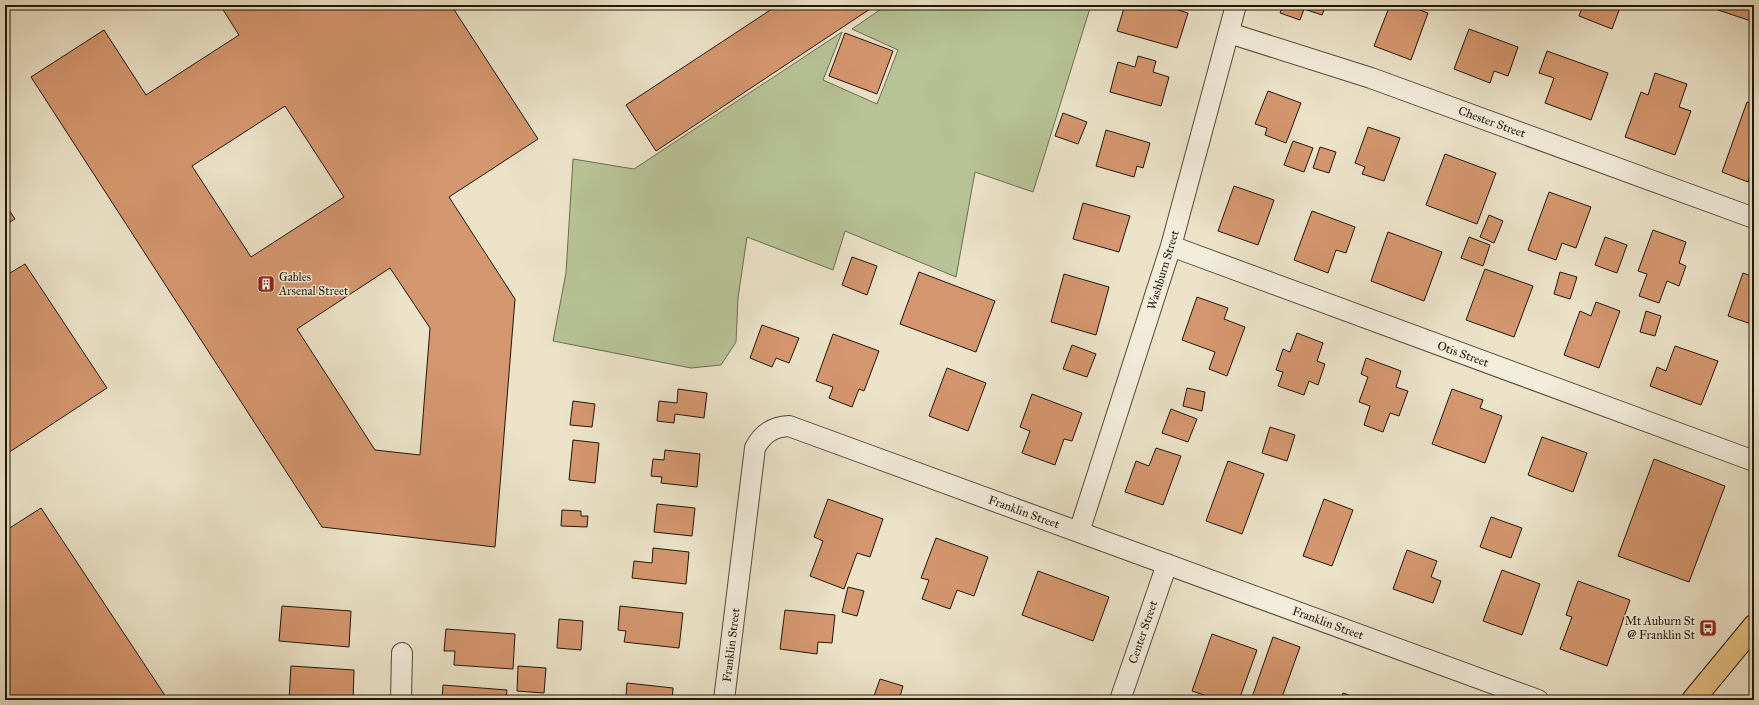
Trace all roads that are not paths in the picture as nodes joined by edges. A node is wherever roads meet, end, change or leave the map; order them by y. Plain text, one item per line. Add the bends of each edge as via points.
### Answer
1 (1236, 5) edge
2 (1229, 34) junction
3 (1754, 218) edge
4 (1171, 246) junction
5 (1754, 461) edge
6 (1079, 532) junction
7 (1167, 564) junction
8 (1754, 626) edge
9 (402, 652) dead end
10 (401, 700) edge
11 (724, 700) edge
12 (1120, 700) edge
13 (1538, 700) edge
14 (1693, 700) edge

1 - 2 street, Washburn Street
2 - 3 street, Chester Street via 1371,78
2 - 4 street, Washburn Street
4 - 5 street, Otis Street
4 - 6 street, Washburn Street
6 - 7 street, Franklin Street
6 - 11 street, Franklin Street via 789,426 779,426 767,432 756,448
7 - 12 street, Center Street
7 - 13 street, Franklin Street
8 - 14 main road
9 - 10 street

